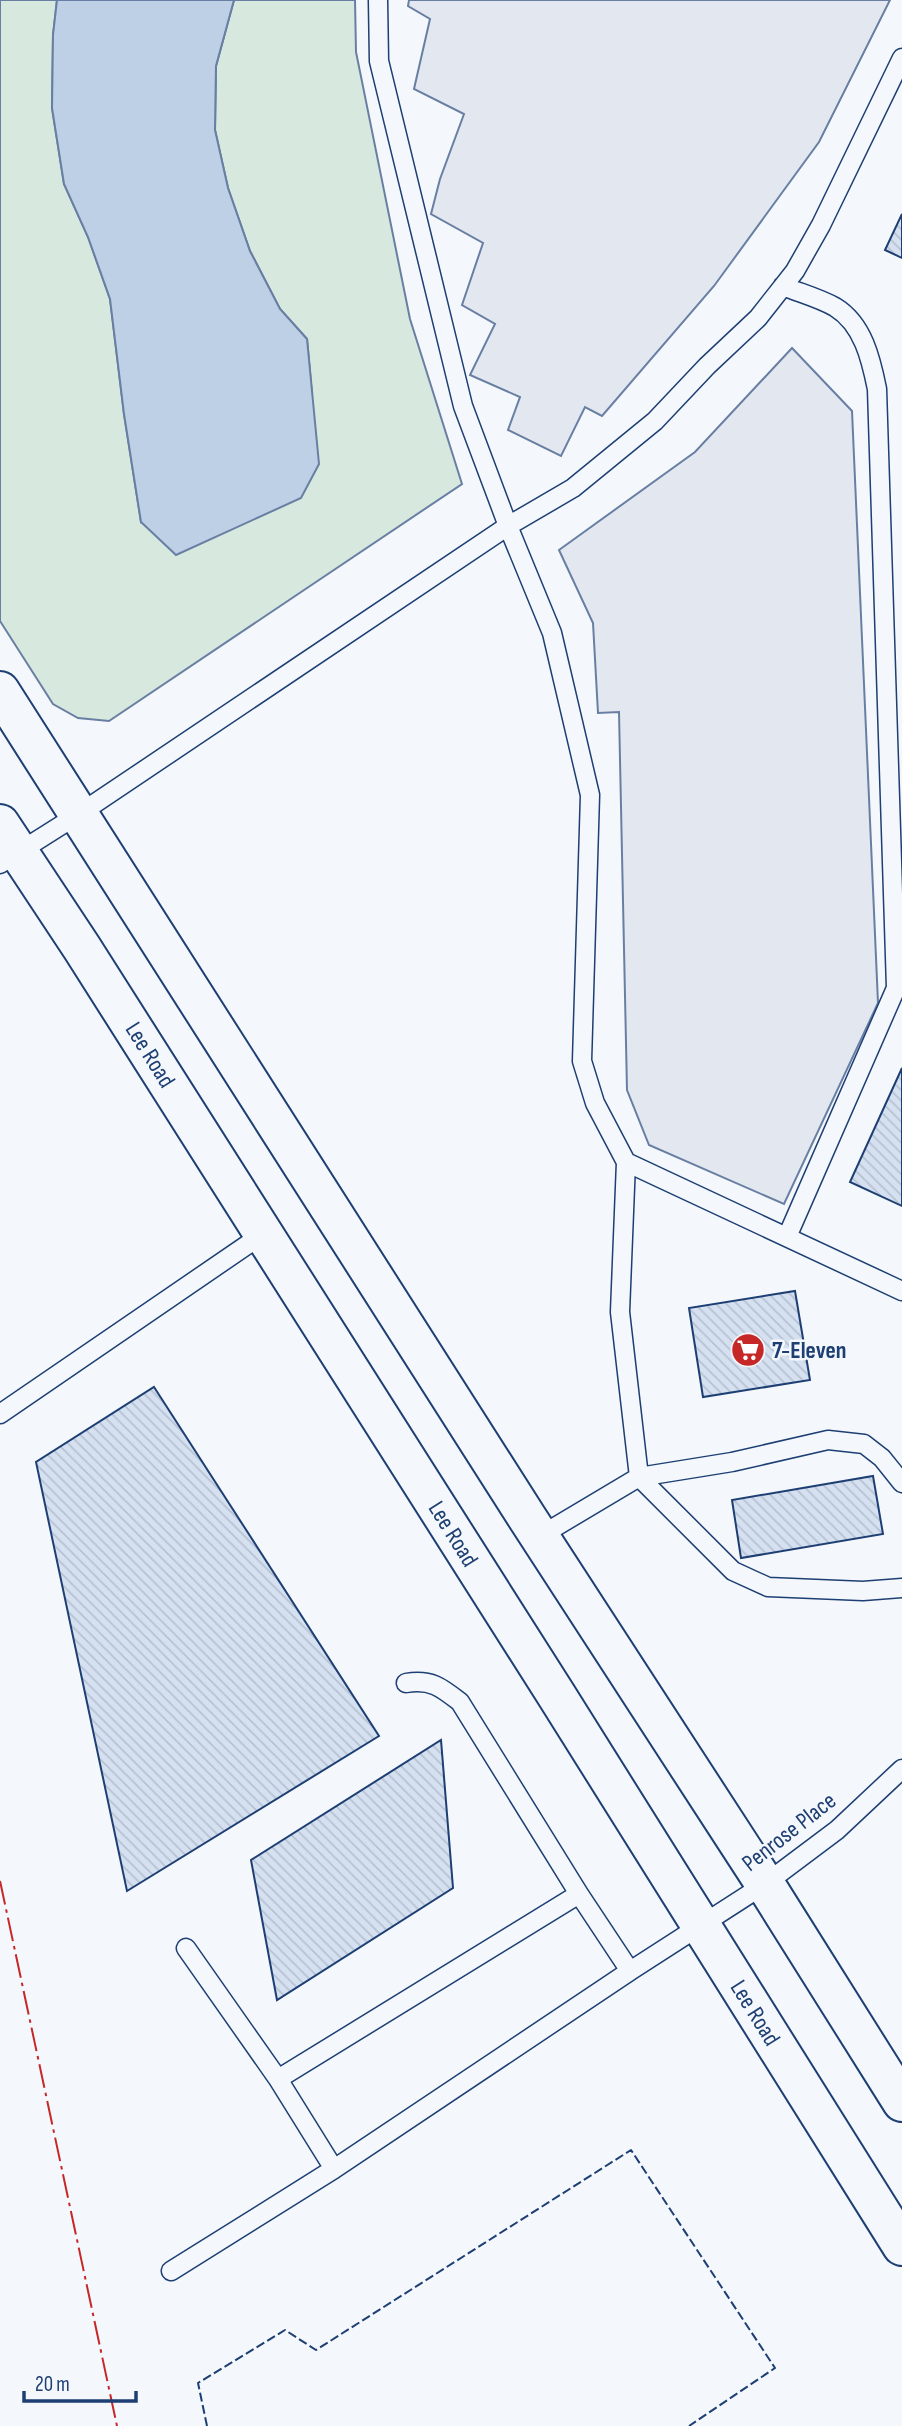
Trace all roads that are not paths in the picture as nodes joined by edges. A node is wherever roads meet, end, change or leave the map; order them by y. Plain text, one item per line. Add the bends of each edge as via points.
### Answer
1 (378, 0) edge
2 (902, 58) edge
3 (783, 286) junction
4 (508, 526) junction
5 (0, 691) edge
6 (79, 814) junction
7 (6, 847) edge
8 (626, 1162) junction
9 (263, 1234) junction
10 (787, 1237) junction
11 (902, 1291) edge
12 (0, 1414) edge
13 (639, 1477) junction
14 (902, 1483) edge
15 (540, 1536) junction
16 (902, 1588) edge
17 (406, 1683) dead end
18 (902, 1769) edge
19 (765, 1884) junction
20 (579, 1894) junction
21 (701, 1926) junction
22 (186, 1948) dead end
23 (630, 1971) junction
24 (278, 2079) junction
25 (902, 2102) edge
26 (334, 2169) junction
27 (902, 2246) edge
28 (171, 2271) dead end

1 - 4 lane via 379,61 463,406
2 - 3 lane via 821,225
3 - 4 lane via 758,318 655,421 573,488
3 - 10 lane via 837,308 860,333 877,389 897,988
4 - 6 lane
4 - 8 lane via 551,633 590,795 582,1061 595,1103
5 - 6 street
6 - 7 lane
6 - 15 street
7 - 9 street, Lee Road
8 - 10 lane
8 - 13 lane via 620,1311
9 - 12 lane
9 - 21 street, Lee Road
10 - 11 lane
13 - 14 lane via 828,1440 864,1444
13 - 15 lane
13 - 16 lane via 733,1571 768,1587
15 - 19 street
17 - 20 lane via 422,1681 442,1688 460,1702
18 - 19 lane, Penrose Place via 837,1830
19 - 21 lane, Penrose Place
19 - 25 street
20 - 23 lane
20 - 24 lane
21 - 23 lane, Penrose Place
21 - 27 street, Lee Road
22 - 24 lane
23 - 26 lane, Penrose Place
24 - 26 lane
26 - 28 lane, Penrose Place

